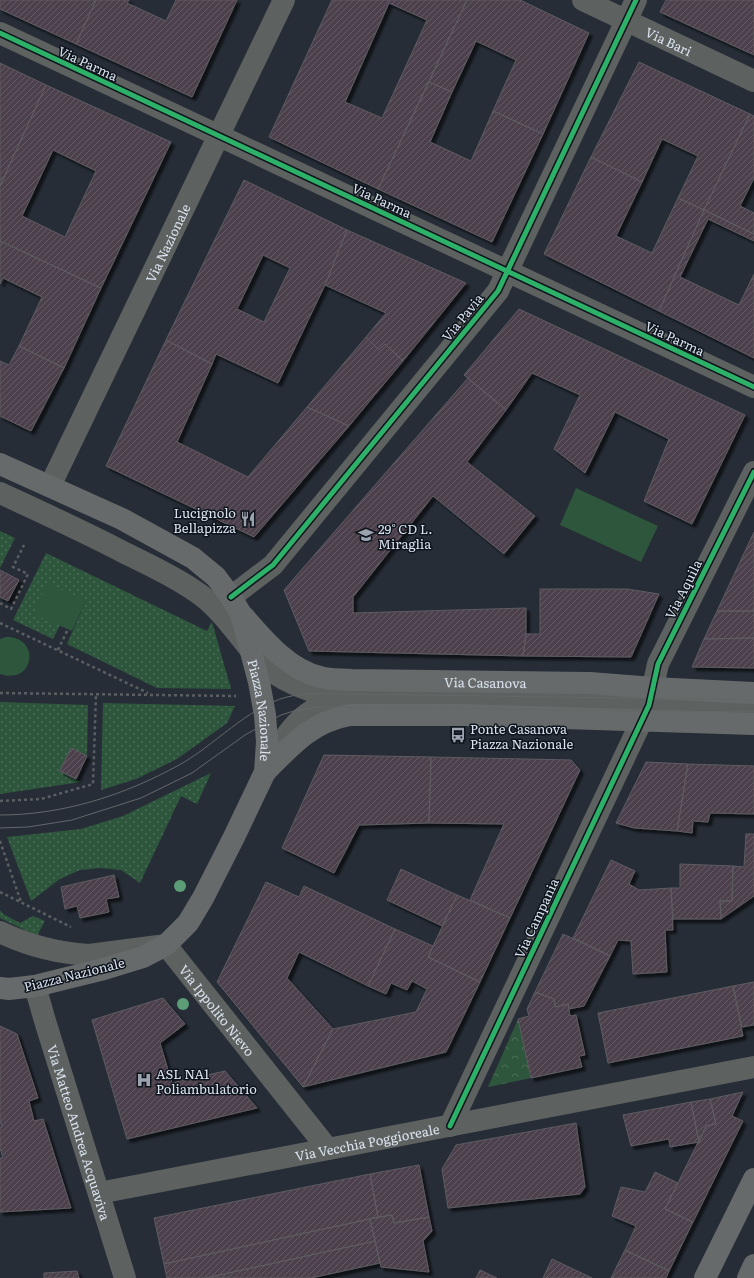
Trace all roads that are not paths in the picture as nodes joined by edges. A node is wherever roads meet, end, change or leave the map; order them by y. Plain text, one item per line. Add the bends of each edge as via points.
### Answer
1 (284, 0) edge
2 (583, 0) edge
3 (636, 0) edge
4 (626, 20) junction
5 (0, 34) edge
6 (754, 81) edge
7 (219, 136) junction
8 (507, 271) junction
9 (754, 387) edge
10 (0, 464) edge
11 (754, 472) edge
12 (50, 486) junction
13 (0, 493) edge
14 (236, 605) junction
15 (250, 649) junction
16 (754, 693) edge
17 (339, 700) junction
18 (648, 704) junction
19 (754, 706) edge
20 (754, 724) edge
21 (265, 772) junction
22 (0, 932) edge
23 (166, 945) junction
24 (35, 986) junction
25 (0, 988) edge
26 (754, 1067) edge
27 (450, 1126) junction
28 (328, 1149) junction
29 (754, 1179) edge
30 (99, 1193) junction
31 (754, 1265) edge
32 (126, 1278) edge
33 (704, 1278) edge
34 (748, 1278) edge

1 - 7 street, Via Nazionale
2 - 4 street, Via Bari
3 - 4 street, Via Pavia
4 - 6 street, Via Bari
4 - 8 street, Via Pavia
5 - 7 street, Via Parma
7 - 8 street, Via Parma
7 - 12 street, Via Nazionale
8 - 9 street, Via Parma
8 - 14 street, Via Pavia via 498,291 273,565
10 - 12 main road, Piazza Nazionale
11 - 18 street, Via Aquila via 658,664
12 - 14 main road, Piazza Nazionale via 122,519 193,558 216,577
13 - 15 street via 168,574 214,607
14 - 15 main road, Piazza Nazionale
14 - 18 main road, Via Casanova via 264,640 285,659 305,672 320,677 351,680 590,683
15 - 17 street via 264,665 282,678 302,688
15 - 21 main road, Piazza Nazionale via 265,715
16 - 18 main road, Via Casanova
17 - 18 street
17 - 21 street via 312,711 298,723 281,743
18 - 19 street
18 - 20 main road, Via Casanova
18 - 21 main road, Via Casanova via 464,715 337,717 316,726 297,740
18 - 27 street, Via Campania
21 - 23 main road, Piazza Nazionale via 203,898 188,923
22 - 23 street via 34,946 76,954 89,955
23 - 24 main road, Piazza Nazionale via 143,957
23 - 28 street, Via Ippolito Nievo
24 - 25 main road, Piazza Nazionale
24 - 30 street, Via Matteo Andrea Acquaviva
26 - 27 street, Via Vecchia Poggioreale
27 - 28 street, Via Vecchia Poggioreale
28 - 30 street, Via Vecchia Poggioreale
29 - 33 main road
30 - 32 street, Via Matteo Andrea Acquaviva
31 - 34 main road

